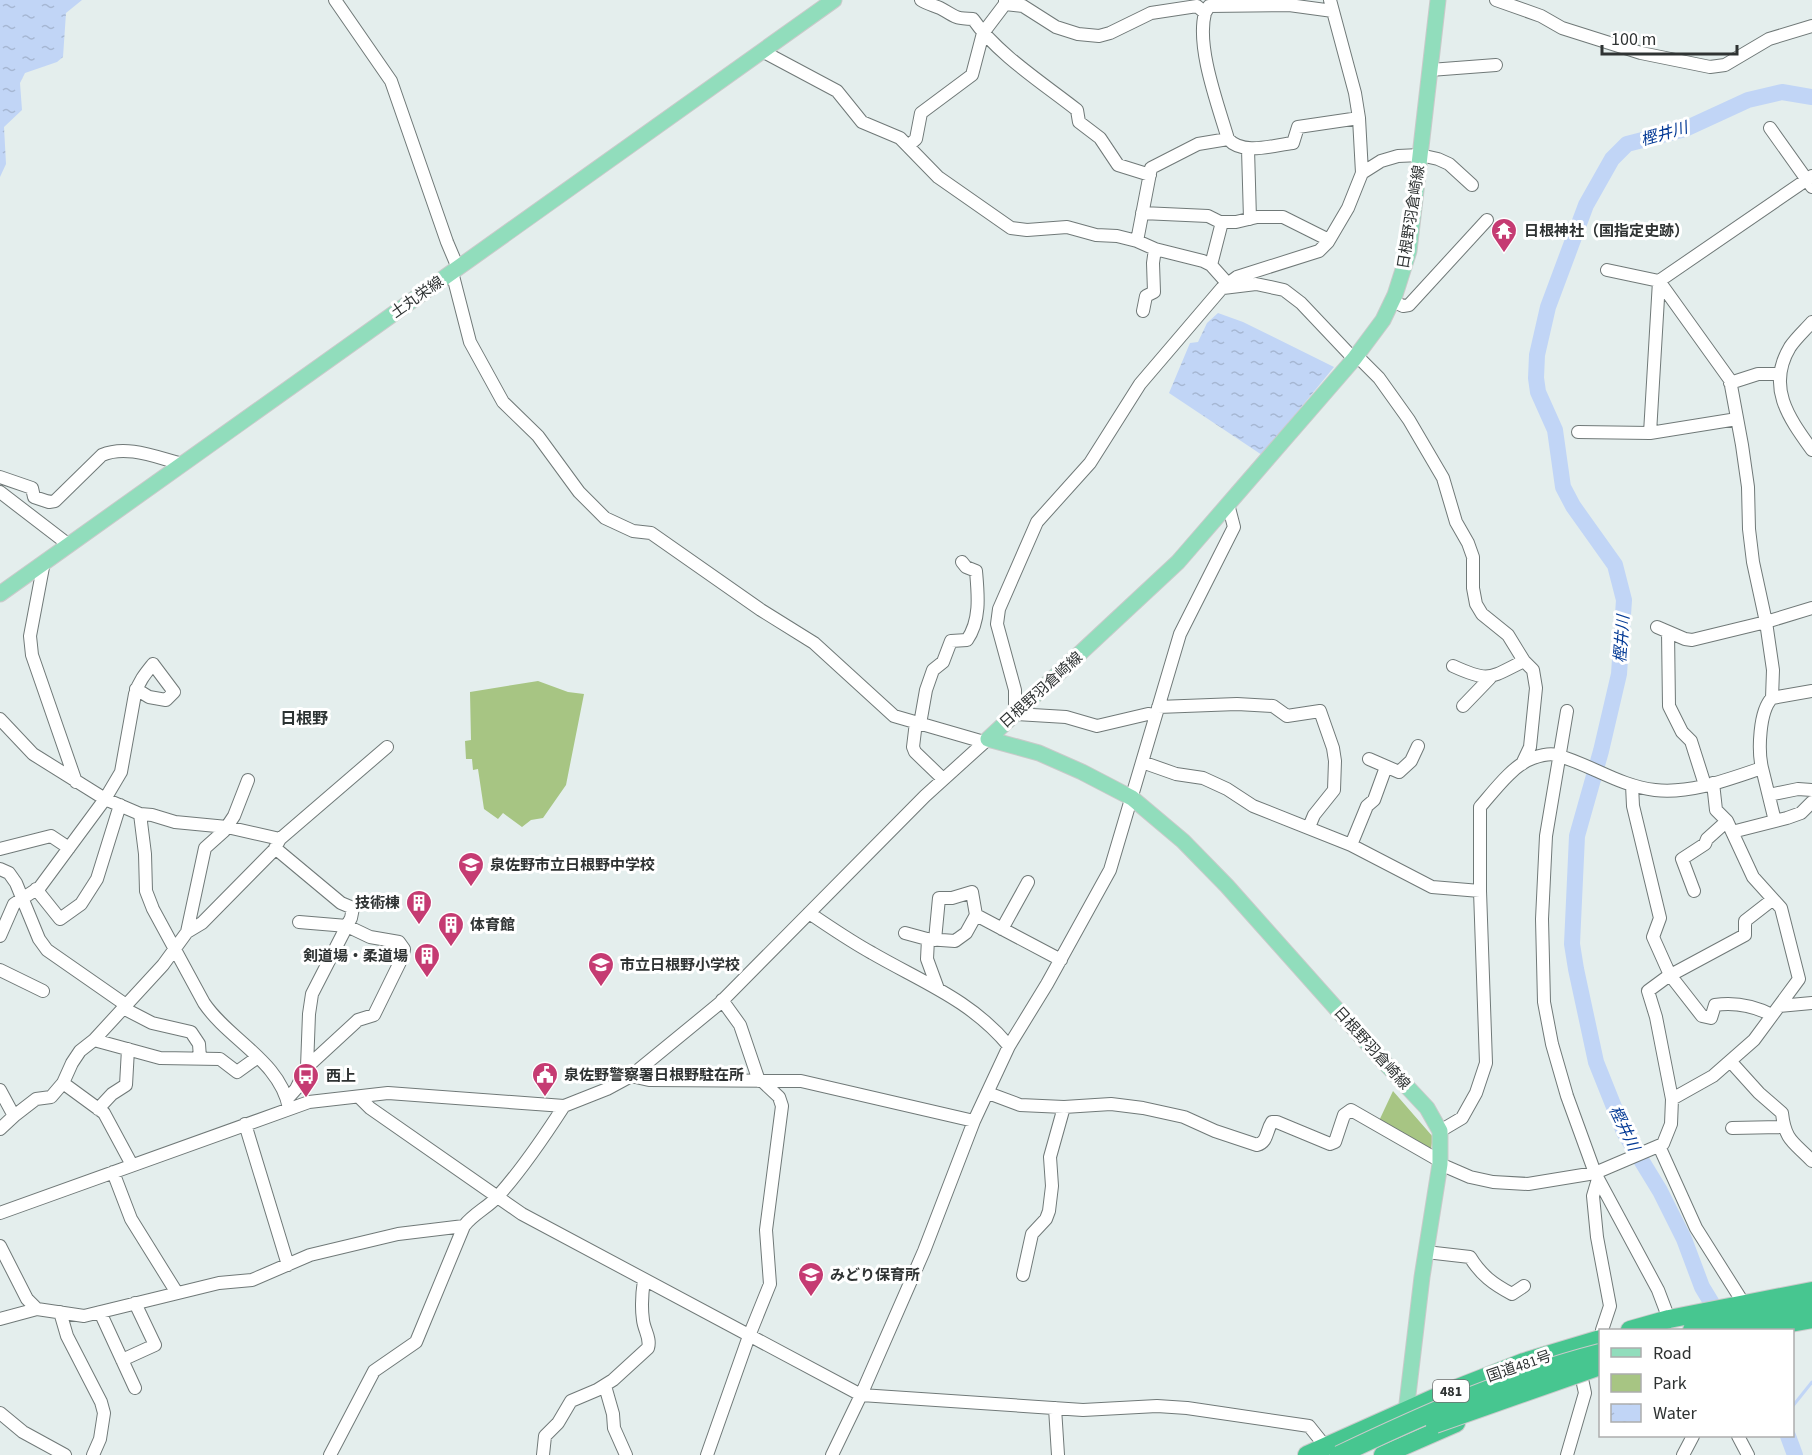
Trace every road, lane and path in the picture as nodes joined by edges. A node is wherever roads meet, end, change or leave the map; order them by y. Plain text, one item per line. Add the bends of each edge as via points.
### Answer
1 (334, 0) edge
2 (834, 0) edge
3 (921, 0) edge
4 (1438, 0) edge
5 (1496, 0) edge
6 (1005, 2) edge
7 (1333, 3) edge
8 (1205, 13) junction
9 (1812, 26) edge
10 (983, 33) junction
11 (762, 51) junction
12 (1496, 65) dead end
13 (1430, 70) junction
14 (1359, 118) junction
15 (1770, 128) dead end
16 (1228, 139) junction
17 (908, 146) junction
18 (1248, 149) junction
19 (1420, 155) junction
20 (1362, 172) junction
21 (1150, 175) junction
22 (1810, 181) edge
23 (1472, 185) dead end
24 (1142, 213) junction
25 (1250, 219) junction
26 (1487, 220) dead end
27 (1222, 222) junction
28 (1329, 240) junction
29 (1137, 241) junction
30 (1155, 249) junction
31 (1211, 265) junction
32 (455, 270) junction
33 (1607, 270) dead end
34 (1659, 281) junction
35 (1225, 286) junction
36 (1392, 301) junction
37 (1143, 311) dead end
38 (1812, 322) edge
39 (1355, 357) junction
40 (1780, 374) junction
41 (1730, 383) junction
42 (1737, 419) junction
43 (1578, 432) dead end
44 (1650, 433) junction
45 (1812, 450) edge
46 (183, 464) junction
47 (0, 477) edge
48 (0, 492) edge
49 (1228, 504) junction
50 (69, 545) junction
51 (44, 562) junction
52 (962, 562) dead end
53 (0, 594) edge
54 (1812, 608) edge
55 (976, 622) junction
56 (1766, 622) junction
57 (997, 624) junction
58 (1524, 661) junction
59 (1453, 666) dead end
60 (1490, 678) junction
61 (136, 689) dead end
62 (1812, 691) edge
63 (1772, 698) junction
64 (1463, 706) dead end
65 (1156, 711) junction
66 (1567, 711) dead end
67 (1015, 714) junction
68 (0, 719) edge
69 (918, 723) junction
70 (986, 740) junction
71 (1418, 746) dead end
72 (387, 747) dead end
73 (1560, 756) junction
74 (1369, 759) dead end
75 (1142, 762) junction
76 (1386, 767) junction
77 (1520, 767) junction
78 (1762, 768) junction
79 (943, 779) junction
80 (248, 780) dead end
81 (76, 782) junction
82 (1709, 784) junction
83 (1632, 785) junction
84 (1812, 790) edge
85 (1769, 795) junction
86 (1132, 798) junction
87 (105, 799) junction
88 (1812, 802) edge
89 (120, 805) junction
90 (140, 814) junction
91 (1775, 821) junction
92 (227, 827) junction
93 (1309, 827) junction
94 (1730, 827) junction
95 (278, 843) junction
96 (1351, 845) junction
97 (69, 848) junction
98 (0, 849) edge
99 (0, 869) edge
100 (1028, 882) dead end
101 (36, 889) junction
102 (1480, 891) junction
103 (1694, 891) dead end
104 (22, 898) junction
105 (1772, 900) junction
106 (809, 913) junction
107 (976, 915) junction
108 (299, 922) dead end
109 (346, 926) junction
110 (1002, 929) junction
111 (187, 932) junction
112 (905, 933) dead end
113 (0, 936) edge
114 (932, 940) junction
115 (174, 948) junction
116 (1061, 960) junction
117 (0, 970) edge
118 (1670, 975) junction
119 (938, 988) junction
120 (43, 991) dead end
121 (722, 1000) junction
122 (1812, 1003) edge
123 (125, 1006) junction
124 (1775, 1011) junction
125 (94, 1040) junction
126 (1010, 1046) junction
127 (128, 1049) junction
128 (258, 1057) junction
129 (200, 1058) junction
130 (1731, 1062) junction
131 (307, 1067) junction
132 (630, 1076) junction
133 (761, 1081) junction
134 (63, 1083) junction
135 (0, 1090) edge
136 (987, 1093) junction
137 (359, 1097) junction
138 (1672, 1099) junction
139 (288, 1104) junction
140 (564, 1106) junction
141 (1064, 1107) junction
142 (98, 1109) junction
143 (14, 1116) junction
144 (974, 1121) junction
145 (245, 1124) junction
146 (1784, 1127) junction
147 (1732, 1128) dead end
148 (0, 1129) edge
149 (1440, 1131) junction
150 (1659, 1146) junction
151 (1812, 1161) edge
152 (1440, 1163) junction
153 (132, 1165) junction
154 (113, 1172) junction
155 (1596, 1176) junction
156 (498, 1197) junction
157 (0, 1213) edge
158 (464, 1226) junction
159 (0, 1246) edge
160 (1426, 1252) junction
161 (288, 1264) junction
162 (1023, 1275) dead end
163 (644, 1280) junction
164 (1524, 1286) dead end
165 (1812, 1292) edge
166 (177, 1293) junction
167 (135, 1303) junction
168 (1744, 1304) junction
169 (1812, 1306) edge
170 (37, 1309) junction
171 (60, 1312) junction
172 (99, 1312) junction
173 (0, 1319) edge
174 (1669, 1319) junction
175 (1812, 1319) edge
176 (1604, 1329) edge
177 (1634, 1329) edge
178 (1697, 1329) edge
179 (1756, 1329) edge
180 (1812, 1329) edge
181 (1794, 1333) edge
182 (749, 1336) junction
183 (1599, 1341) edge
184 (1599, 1341) edge
185 (122, 1360) junction
186 (1599, 1366) edge
187 (1599, 1374) edge
188 (1582, 1379) junction
189 (605, 1386) junction
190 (135, 1388) dead end
191 (861, 1395) junction
192 (1055, 1408) junction
193 (1406, 1411) junction
194 (0, 1413) edge
195 (1692, 1437) edge
196 (1739, 1437) edge
197 (1332, 1450) edge
198 (1399, 1452) edge
199 (64, 1455) edge
200 (93, 1455) edge
201 (330, 1455) edge
202 (543, 1455) edge
203 (626, 1455) edge
204 (707, 1455) edge
205 (832, 1455) edge
206 (1058, 1455) edge
207 (1306, 1455) edge
208 (1367, 1455) edge
209 (1568, 1455) edge
210 (1683, 1455) edge
211 (1748, 1455) edge

1 - 32 street via 391,81
2 - 11 main road, 土丸栄線
3 - 10 street via 955,18 973,19
4 - 13 main road, 日根野羽倉崎線
5 - 9 street via 1562,28 1641,53 1710,67 1725,65 1769,39
6 - 8 street via 1023,6 1056,27 1099,36 1151,13 1197,6
6 - 10 street
7 - 8 street via 1209,6
7 - 14 street
8 - 16 street via 1202,25 1210,81
10 - 17 street via 972,75 921,113 916,139
10 - 21 street via 1077,110 1079,122 1100,138 1118,165
11 - 17 street via 837,91 862,122 890,132
11 - 32 main road, 土丸栄線
12 - 13 street
13 - 19 main road, 日根野羽倉崎線
14 - 18 street via 1298,127 1293,143
14 - 20 street
15 - 22 street
16 - 18 street via 1234,146
16 - 21 street via 1198,144 1151,168
17 - 29 street via 938,177 1011,228 1067,227
18 - 25 street
19 - 20 street via 1389,158
19 - 23 street via 1449,164
19 - 36 main road, 日根野羽倉崎線 via 1409,251
20 - 28 street via 1348,208
21 - 24 street
22 - 34 street
24 - 27 street via 1208,216
24 - 29 street
25 - 27 street
25 - 28 street via 1283,216
26 - 36 street via 1409,305
27 - 31 street
28 - 35 street via 1319,251 1237,277
29 - 30 street
30 - 31 street
30 - 37 street via 1154,291 1146,296
31 - 35 street
32 - 46 main road, 土丸栄線
32 - 69 street via 470,342 503,402 538,436 579,492 605,518 633,531 651,533 814,643 894,716
33 - 34 street
34 - 41 street
34 - 44 street
35 - 39 street via 1256,284 1284,290
35 - 57 street via 1140,384 1090,463 1037,522 999,609
36 - 39 main road, 日根野羽倉崎線
38 - 40 street via 1791,346
39 - 49 main road, 日根野羽倉崎線
39 - 58 street via 1385,387 1443,478 1455,522 1473,557 1476,604 1482,614 1508,635
40 - 41 street via 1758,374
40 - 45 street via 1784,406
41 - 42 street
42 - 44 street
42 - 56 street via 1748,487 1753,562
43 - 44 street
46 - 47 street via 139,452 109,452 55,501 49,502 34,497 32,488
46 - 50 main road, 土丸栄線
48 - 50 street
49 - 65 street via 1234,527 1180,634
49 - 67 main road, 日根野羽倉崎線 via 1178,562
50 - 51 main road, 土丸栄線
51 - 53 main road, 土丸栄線
51 - 81 street via 30,636 32,655
52 - 55 street via 976,571
54 - 56 street
55 - 57 street
55 - 69 street via 967,640 951,640 943,662 933,670
56 - 63 street via 1773,670
56 - 82 street via 1692,640 1663,629 1669,706 1691,741
57 - 67 street via 1015,690
58 - 60 street
58 - 77 street via 1533,670 1536,688 1530,747
59 - 60 street via 1477,677
60 - 64 street
61 - 87 street via 121,772
62 - 63 street
63 - 78 street via 1766,704 1760,741
65 - 67 street via 1097,726 1066,717
65 - 75 street
65 - 93 street via 1237,704 1273,706 1287,716 1320,711 1333,748 1334,790
66 - 73 street
67 - 70 main road, 日根野羽倉崎線
68 - 81 street via 33,754
69 - 70 street
69 - 79 street via 915,752
70 - 79 street
70 - 86 main road, 日根野羽倉崎線 via 1039,753
71 - 76 street via 1411,761 1399,772
72 - 95 street
73 - 77 street via 1532,758
73 - 83 street
73 - 155 street via 1546,836 1544,1002 1567,1096
74 - 76 street
75 - 86 street
75 - 93 street via 1203,778 1253,806
76 - 96 street
77 - 102 street via 1505,777 1480,807
78 - 82 street
78 - 85 street
79 - 106 street
80 - 92 street
81 - 87 street
82 - 83 street via 1676,790
82 - 94 street via 1716,810
83 - 118 street via 1633,806 1660,918 1653,937
84 - 85 street
85 - 91 street
86 - 116 street via 1110,870
86 - 149 main road, 日根野羽倉崎線 via 1183,841 1227,886 1427,1108
87 - 89 street
87 - 97 street
88 - 91 street via 1802,813
89 - 90 street
89 - 101 street via 97,879 81,904 60,919
90 - 92 street
90 - 115 street via 146,891
91 - 94 street
92 - 95 street
92 - 111 street via 205,848
93 - 96 street
94 - 103 street via 1707,839 1682,860
94 - 105 street via 1753,877
95 - 109 street via 340,903 353,908
95 - 111 street via 202,923
96 - 102 street via 1432,887
97 - 98 street via 51,836
97 - 101 street
99 - 104 street via 16,882
100 - 110 street
101 - 104 street
102 - 149 street via 1486,1063 1462,1118
104 - 113 street via 14,904
104 - 123 street via 47,950
105 - 118 street via 1745,921 1745,935
105 - 124 street via 1781,908 1799,979
106 - 119 street via 871,953
106 - 121 street
107 - 110 street
107 - 114 street via 966,933 955,941
107 - 114 street via 972,892 939,898
108 - 109 street
109 - 131 street via 312,994
109 - 131 street via 370,937 399,942 403,956 375,1015 358,1020
110 - 116 street
111 - 115 street
112 - 114 street
114 - 119 street via 927,959
115 - 123 street
115 - 128 street via 212,1015
116 - 126 street
117 - 120 street
118 - 124 street via 1702,1016 1711,1018 1715,1005 1725,1003
118 - 138 street via 1648,991
119 - 126 street via 993,1026
121 - 132 street
121 - 133 street via 740,1025
122 - 124 street
123 - 125 street
123 - 129 street via 152,1023 191,1032 199,1044
124 - 130 street via 1754,1040
125 - 127 street
125 - 134 street via 72,1063
126 - 136 street
127 - 129 street via 160,1058
127 - 142 street via 126,1084
128 - 129 street via 237,1072 220,1059
128 - 139 street
130 - 138 street
130 - 146 street via 1782,1113
131 - 139 street
132 - 133 street via 649,1080
132 - 140 street
133 - 144 street via 801,1081
133 - 182 street via 779,1097 782,1106 766,1230 770,1284
134 - 142 street
134 - 143 street via 51,1097 36,1099
135 - 143 street
136 - 141 street via 1020,1105
136 - 144 street
137 - 139 street
137 - 140 street via 388,1093
137 - 156 street
138 - 150 street via 1671,1124
139 - 145 street
140 - 156 street via 536,1151
141 - 152 street via 1111,1104 1143,1108 1184,1117 1257,1145 1265,1140 1272,1122 1330,1144 1335,1142 1344,1115 1352,1110
141 - 162 street via 1050,1157 1049,1211 1032,1234
142 - 153 street via 104,1113
143 - 148 street
144 - 191 street via 924,1251
145 - 153 street
145 - 161 street
146 - 147 street
146 - 151 street via 1795,1146
149 - 152 main road
150 - 155 street
150 - 168 street via 1696,1228
152 - 155 street via 1470,1177 1493,1182 1528,1184
152 - 160 main road
153 - 154 street
154 - 157 street
154 - 166 street via 131,1219
155 - 174 street via 1658,1290
155 - 176 street via 1593,1196 1597,1237 1610,1306
156 - 158 street
156 - 163 street
158 - 161 street via 398,1234
158 - 201 street via 416,1342 374,1371
159 - 170 street via 27,1299
160 - 164 street via 1470,1257 1491,1283 1512,1294
160 - 193 main road
161 - 166 street via 252,1280
163 - 182 street
163 - 189 street via 643,1319 648,1348
165 - 168 highway
166 - 167 street
167 - 172 street
167 - 185 street via 154,1345
168 - 174 highway
169 - 178 highway
170 - 171 street
170 - 173 street
171 - 172 street via 84,1316
171 - 200 street via 67,1336 104,1413
172 - 185 street
174 - 177 highway
175 - 179 highway
180 - 181 highway
182 - 191 street
182 - 204 street
183 - 193 highway, 国道481号 / 481 via 1524,1362
184 - 197 highway, bridge via 1573,1360
185 - 190 street
186 - 208 highway, bridge via 1407,1434
187 - 188 highway, 481
188 - 198 highway, 481 via 1473,1415
188 - 209 street via 1585,1393
189 - 202 street via 571,1401 558,1424 545,1436
189 - 203 street via 614,1428
191 - 192 street
191 - 205 street
192 - 197 street via 1198,1409 1309,1426
192 - 206 street
193 - 197 highway, 国道481号 / 481
193 - 198 main road
194 - 199 street via 23,1432
195 - 210 street
196 - 211 street
197 - 207 highway, 国道481号 / 481

